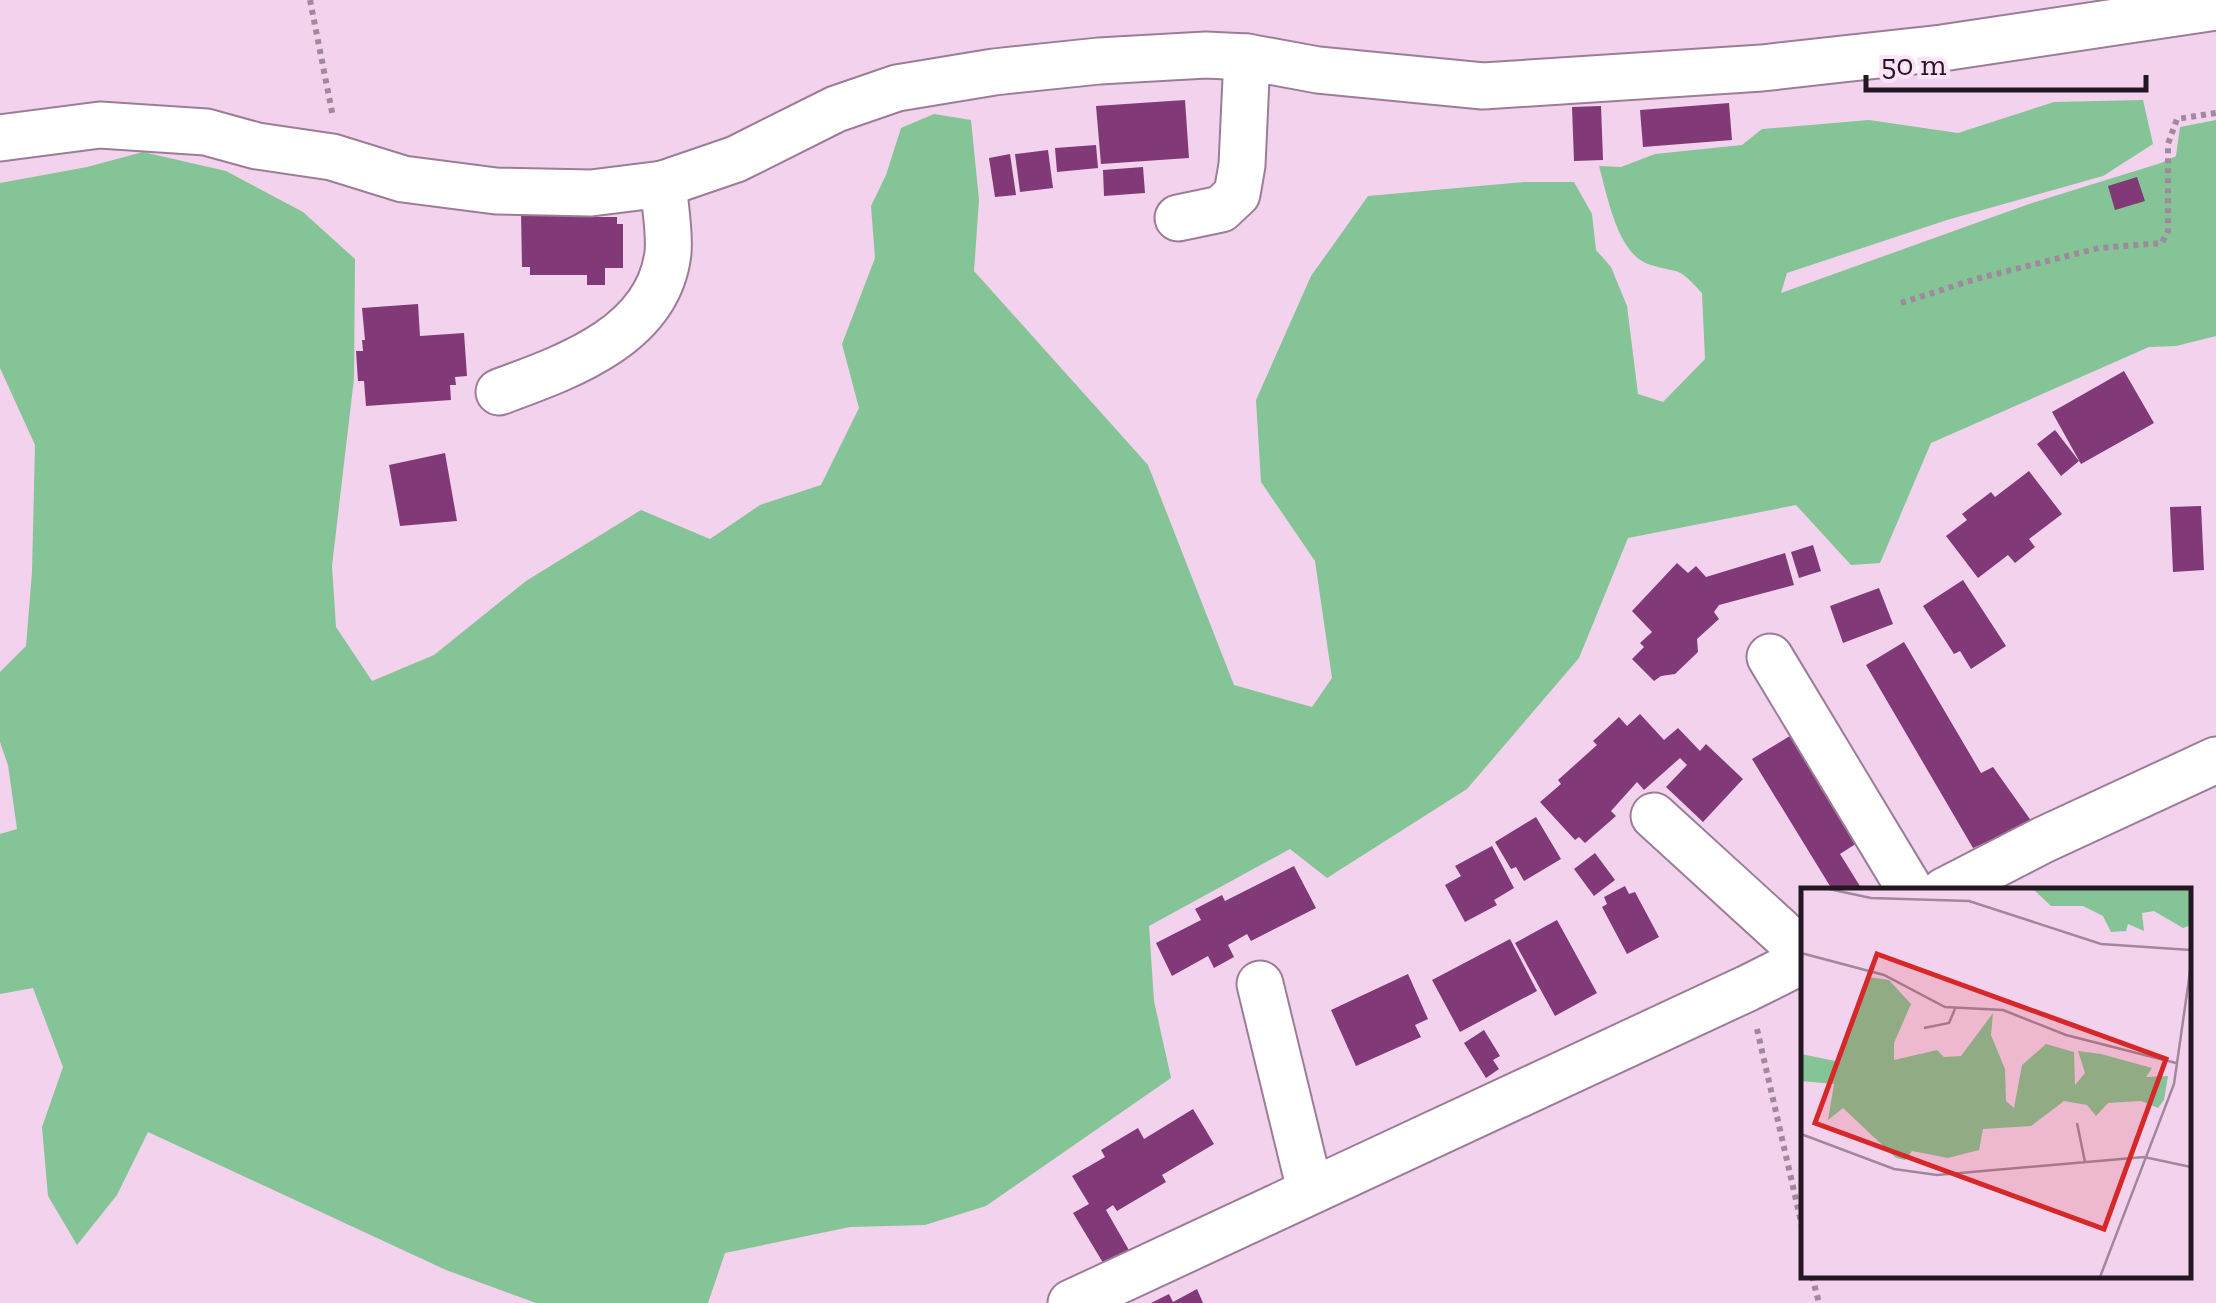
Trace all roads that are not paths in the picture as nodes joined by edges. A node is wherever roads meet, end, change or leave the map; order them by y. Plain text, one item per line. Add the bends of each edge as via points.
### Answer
1 (2216, 7) edge
2 (1247, 56) junction
3 (0, 138) edge
4 (663, 184) junction
5 (1178, 218) dead end
6 (499, 392) dead end
7 (1770, 656) dead end
8 (2216, 760) edge
9 (1654, 816) dead end
10 (1911, 888) edge
11 (1948, 888) edge
12 (1801, 953) edge
13 (1801, 958) edge
14 (1260, 984) dead end
15 (1310, 1190) junction
16 (1071, 1303) edge

1 - 2 street via 1762,68 1483,86
2 - 4 street via 1099,60 896,88
2 - 5 street via 1237,194 1221,209
3 - 4 street via 100,125 206,132 402,178 496,190 591,193
4 - 6 street via 668,253 656,294 624,334 554,372
7 - 10 street
8 - 11 street
9 - 12 street
13 - 15 street
14 - 15 street
15 - 16 street

